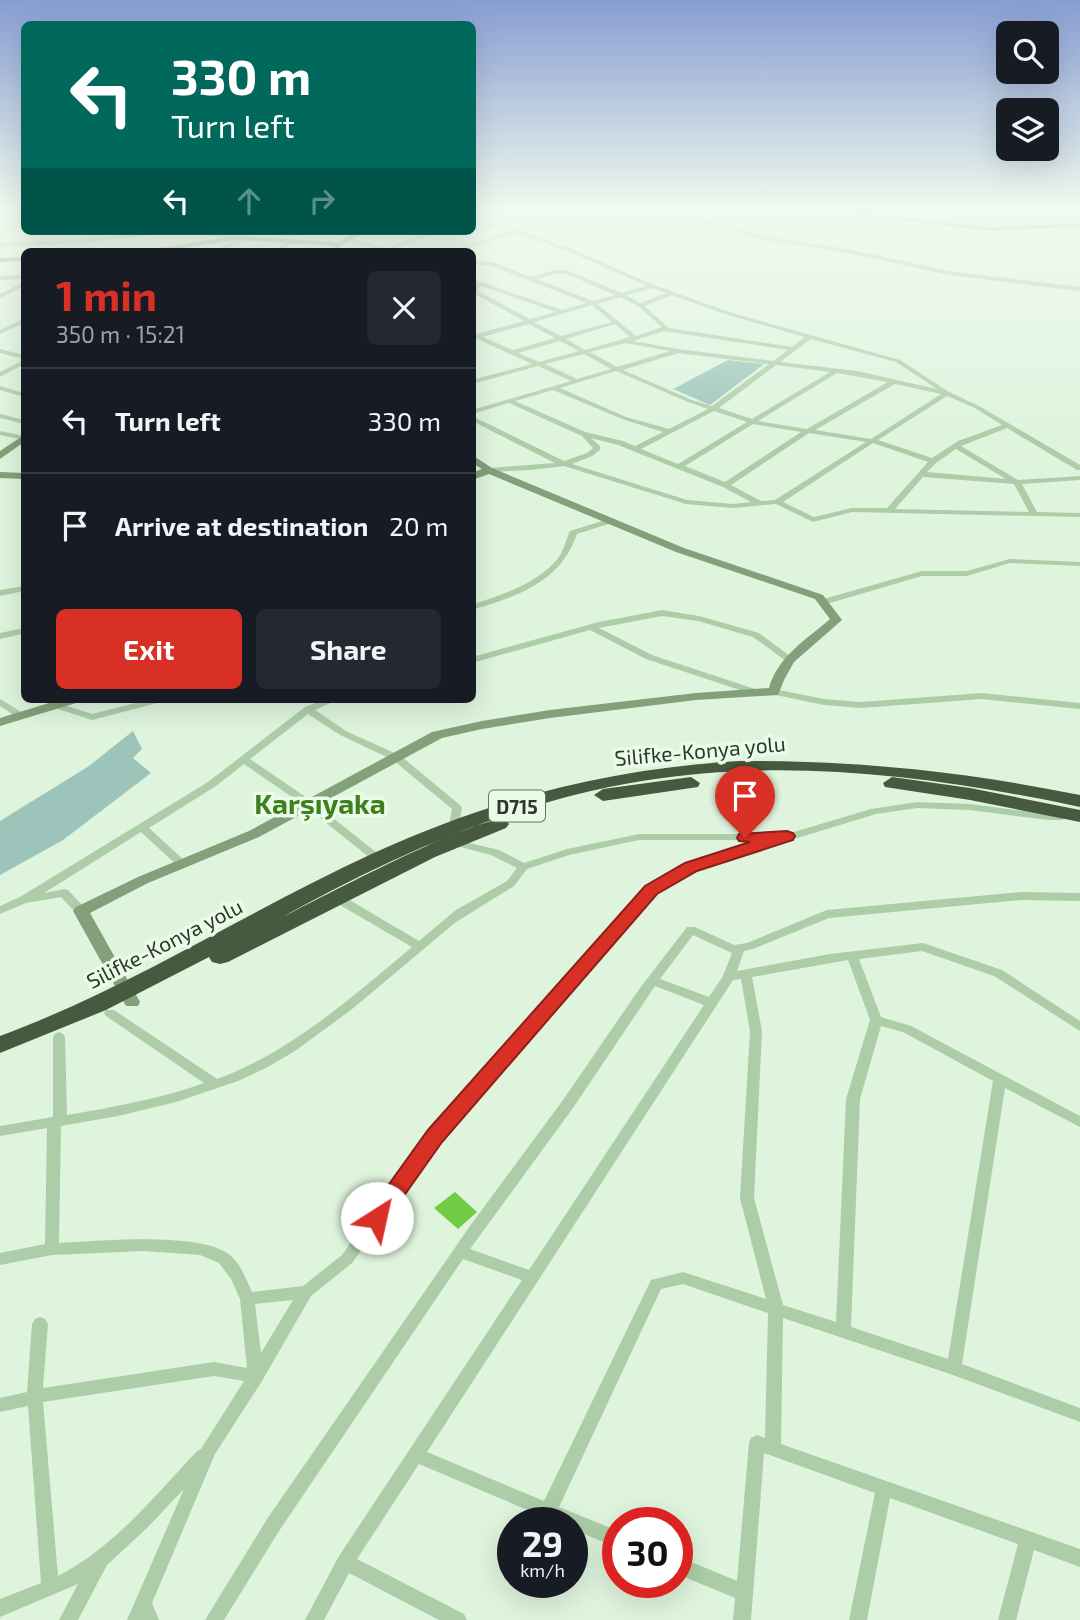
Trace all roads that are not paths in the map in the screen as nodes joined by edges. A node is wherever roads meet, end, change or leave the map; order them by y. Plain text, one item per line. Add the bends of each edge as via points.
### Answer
1 (15, 288) joint
2 (492, 288) edge
3 (553, 288) edge
4 (604, 288) edge
5 (646, 288) edge
6 (657, 288) edge
7 (21, 289) edge
8 (476, 293) edge
9 (673, 293) junction
10 (621, 295) junction
11 (0, 296) edge
12 (593, 303) junction
13 (640, 305) junction
14 (562, 312) junction
15 (528, 321) junction
16 (21, 322) edge
17 (617, 323) junction
18 (9, 328) junction
19 (476, 329) edge
20 (664, 329) junction
21 (21, 330) edge
22 (0, 332) edge
23 (485, 336) junction
24 (809, 337) junction
25 (476, 338) edge
26 (560, 338) junction
27 (635, 338) junction
28 (623, 341) junction
29 (793, 349) junction
30 (0, 351) edge
31 (678, 351) junction
32 (514, 352) junction
33 (584, 352) junction
34 (21, 358) edge
35 (21, 362) edge
36 (774, 363) junction
37 (538, 364) junction
38 (15, 367) junction
39 (21, 369) edge
40 (616, 369) junction
41 (837, 370) junction
42 (0, 375) edge
43 (476, 381) edge
44 (577, 381) junction
45 (895, 381) junction
46 (0, 388) edge
47 (554, 388) junction
48 (21, 393) edge
49 (947, 393) junction
50 (511, 401) junction
51 (713, 409) junction
52 (476, 411) edge
53 (0, 416) edge
54 (476, 420) edge
55 (21, 421) edge
56 (752, 421) junction
57 (1007, 425) junction
58 (669, 431) junction
59 (808, 431) junction
60 (0, 433) edge
61 (583, 434) junction
62 (21, 437) edge
63 (21, 440) edge
64 (873, 442) junction
65 (956, 446) junction
66 (635, 449) junction
67 (0, 456) edge
68 (476, 461) edge
69 (933, 461) junction
70 (563, 463) junction
71 (678, 467) junction
72 (1080, 468) edge
73 (489, 470) junction
74 (919, 474) junction
75 (0, 475) edge
76 (476, 475) edge
77 (21, 476) edge
78 (1080, 478) edge
79 (1017, 482) junction
80 (726, 485) junction
81 (777, 502) junction
82 (759, 503) junction
83 (890, 510) junction
84 (1035, 515) junction
85 (1080, 515) edge
86 (612, 520) junction
87 (1080, 564) edge
88 (21, 590) edge
89 (0, 593) edge
90 (823, 602) junction
91 (476, 607) edge
92 (592, 627) junction
93 (21, 634) edge
94 (0, 636) edge
95 (476, 659) edge
96 (789, 659) junction
97 (755, 692) junction
98 (775, 692) junction
99 (0, 702) edge
100 (62, 703) edge
101 (146, 703) edge
102 (324, 703) edge
103 (55, 705) junction
104 (1080, 706) edge
105 (308, 709) junction
106 (20, 715) junction
107 (0, 722) edge
108 (397, 758) junction
109 (244, 759) junction
110 (309, 804) junction
111 (1077, 810) edge
112 (142, 827) junction
113 (453, 834) junction
114 (787, 836) junction
115 (378, 859) junction
116 (183, 864) junction
117 (523, 867) junction
118 (1080, 897) edge
119 (337, 898) junction
120 (24, 900) junction
121 (0, 910) edge
122 (81, 911) junction
123 (419, 946) junction
124 (739, 948) junction
125 (852, 956) junction
126 (746, 975) junction
127 (729, 978) junction
128 (652, 980) junction
129 (130, 996) junction
130 (712, 1003) junction
131 (110, 1013) junction
132 (876, 1020) junction
133 (1080, 1027) edge
134 (59, 1037) junction
135 (0, 1045) edge
136 (0, 1057) edge
137 (1000, 1079) junction
138 (215, 1084) junction
139 (57, 1122) junction
140 (1080, 1122) edge
141 (0, 1131) edge
142 (52, 1249) junction
143 (460, 1252) junction
144 (0, 1259) edge
145 (531, 1277) junction
146 (306, 1292) junction
147 (247, 1299) junction
148 (776, 1308) junction
149 (40, 1324) dead end
150 (843, 1330) junction
151 (954, 1368) junction
152 (256, 1376) junction
153 (35, 1397) junction
154 (0, 1405) edge
155 (1080, 1415) edge
156 (209, 1449) junction
157 (773, 1449) junction
158 (415, 1455) junction
159 (884, 1489) junction
160 (538, 1507) edge
161 (550, 1507) edge
162 (1028, 1540) junction
163 (1080, 1559) edge
164 (100, 1560) junction
165 (345, 1562) junction
166 (693, 1572) edge
167 (50, 1588) junction
168 (744, 1593) junction
169 (144, 1602) junction
170 (0, 1608) edge
171 (68, 1620) edge
172 (136, 1620) edge
173 (150, 1620) edge
174 (214, 1620) edge
175 (314, 1620) edge
176 (458, 1620) edge
177 (741, 1620) edge
178 (858, 1620) edge
179 (1007, 1620) edge

1 - 7 street
1 - 11 street
2 - 14 street
3 - 12 street
4 - 10 street
5 - 10 street
6 - 9 street
8 - 15 street
9 - 13 street
9 - 24 street
10 - 12 street
10 - 13 street
12 - 14 street
12 - 17 street
13 - 20 street
14 - 15 street
15 - 23 street
15 - 26 street
16 - 18 street
17 - 26 street
17 - 27 street
18 - 21 street
18 - 22 street
19 - 23 street
20 - 27 street
20 - 29 street
23 - 25 street
23 - 32 street
24 - 29 street
24 - 49 street via 898,361
26 - 32 street
26 - 33 street
27 - 28 street
28 - 31 street
28 - 33 street
29 - 36 street
30 - 34 street
31 - 36 street
31 - 40 street
32 - 37 street
33 - 37 street
33 - 40 street
35 - 38 street
36 - 41 street
36 - 51 street
37 - 43 street
37 - 44 street
38 - 39 street
38 - 42 street
40 - 44 street
40 - 51 street
41 - 45 street
41 - 56 street
44 - 47 street
45 - 49 street
45 - 59 street
46 - 48 street
47 - 50 street
47 - 58 street via 624,418
49 - 57 street
49 - 64 street
50 - 52 street
50 - 61 street
51 - 56 street
51 - 58 street
53 - 55 street
54 - 70 street
56 - 59 street
56 - 71 street
57 - 65 street
57 - 72 street
58 - 66 street
59 - 64 street
59 - 80 street
60 - 62 street
61 - 66 street
61 - 70 street via 597,448
63 - 67 street
64 - 69 street
64 - 81 street
65 - 69 street
65 - 79 street
66 - 71 street
68 - 73 street
69 - 74 street
70 - 73 street
70 - 82 street via 686,502
71 - 80 street
73 - 76 street
73 - 86 street
74 - 79 street
74 - 83 street
75 - 77 street
78 - 79 street
79 - 84 street
80 - 82 street
81 - 82 street
81 - 83 street via 813,520 852,510
83 - 84 street
84 - 85 street
86 - 90 street
86 - 91 street via 573,533 561,560 540,579
87 - 90 street via 1010,561 967,573 922,574
88 - 89 street
90 - 96 street via 836,620
92 - 95 street
92 - 96 street via 662,613 699,619 757,635
92 - 97 street via 649,657
93 - 94 street
96 - 98 street
97 - 98 street
97 - 108 street via 469,726 437,735
98 - 104 street via 861,705 982,696
99 - 106 street
100 - 103 street
101 - 103 street via 92,717
102 - 105 street
103 - 106 street
105 - 108 street via 343,733
105 - 109 street
106 - 107 street
108 - 110 street
108 - 113 street via 457,808
109 - 110 street
109 - 112 street
110 - 115 street
110 - 116 street
111 - 113 highway, Silifke-Konya yolu / D715 via 904,784 760,779 677,784 600,796
111 - 114 street via 1048,817 917,805 875,811
112 - 116 street
112 - 120 street
113 - 115 highway, Silifke-Konya yolu / D715
113 - 117 street
113 - 119 highway, Silifke-Konya yolu / D715
114 - 117 street via 639,837
114 - 146 street via 691,867 651,890 435,1136 347,1259
115 - 129 highway, Silifke-Konya yolu / D715
116 - 122 street
117 - 123 street via 505,888 463,910
118 - 124 street via 1021,895 827,914
119 - 123 street
119 - 129 highway, Silifke-Konya yolu / D715
120 - 121 street
120 - 122 street via 64,893
122 - 129 street
123 - 138 street via 348,1007 276,1056
124 - 127 street
124 - 128 street via 691,930
125 - 126 street
125 - 132 street
125 - 133 street via 923,947 998,973
126 - 127 street
126 - 148 street via 756,1031 747,1198
127 - 130 street
128 - 130 street
128 - 143 street
129 - 131 highway, Silifke-Konya yolu / D715
129 - 135 highway, Silifke-Konya yolu / D715
130 - 145 street
131 - 134 highway, Silifke-Konya yolu / D715
131 - 138 street
132 - 137 street via 907,1029
132 - 150 street via 853,1099
134 - 136 highway, Silifke-Konya yolu / D715
134 - 139 street
137 - 140 street
137 - 151 street
138 - 139 street via 173,1099
139 - 141 street
139 - 142 street
142 - 144 street
142 - 147 street via 144,1245 201,1249 224,1259
143 - 145 street
143 - 174 street via 273,1525
145 - 158 street
146 - 147 street
146 - 152 street
147 - 152 street
148 - 150 street
148 - 157 street
148 - 161 street via 683,1278 656,1284
149 - 153 street
150 - 151 street
151 - 155 street
152 - 153 street via 214,1369
152 - 156 street
153 - 154 street
153 - 167 street
156 - 164 street
156 - 169 street
157 - 159 street
157 - 168 street via 757,1443
158 - 160 street
158 - 165 street
159 - 162 street
159 - 178 street
162 - 163 street
162 - 179 street
164 - 167 street
164 - 171 street
165 - 175 street
165 - 176 street
166 - 168 street
167 - 170 street
168 - 177 street
169 - 172 street
169 - 173 street

